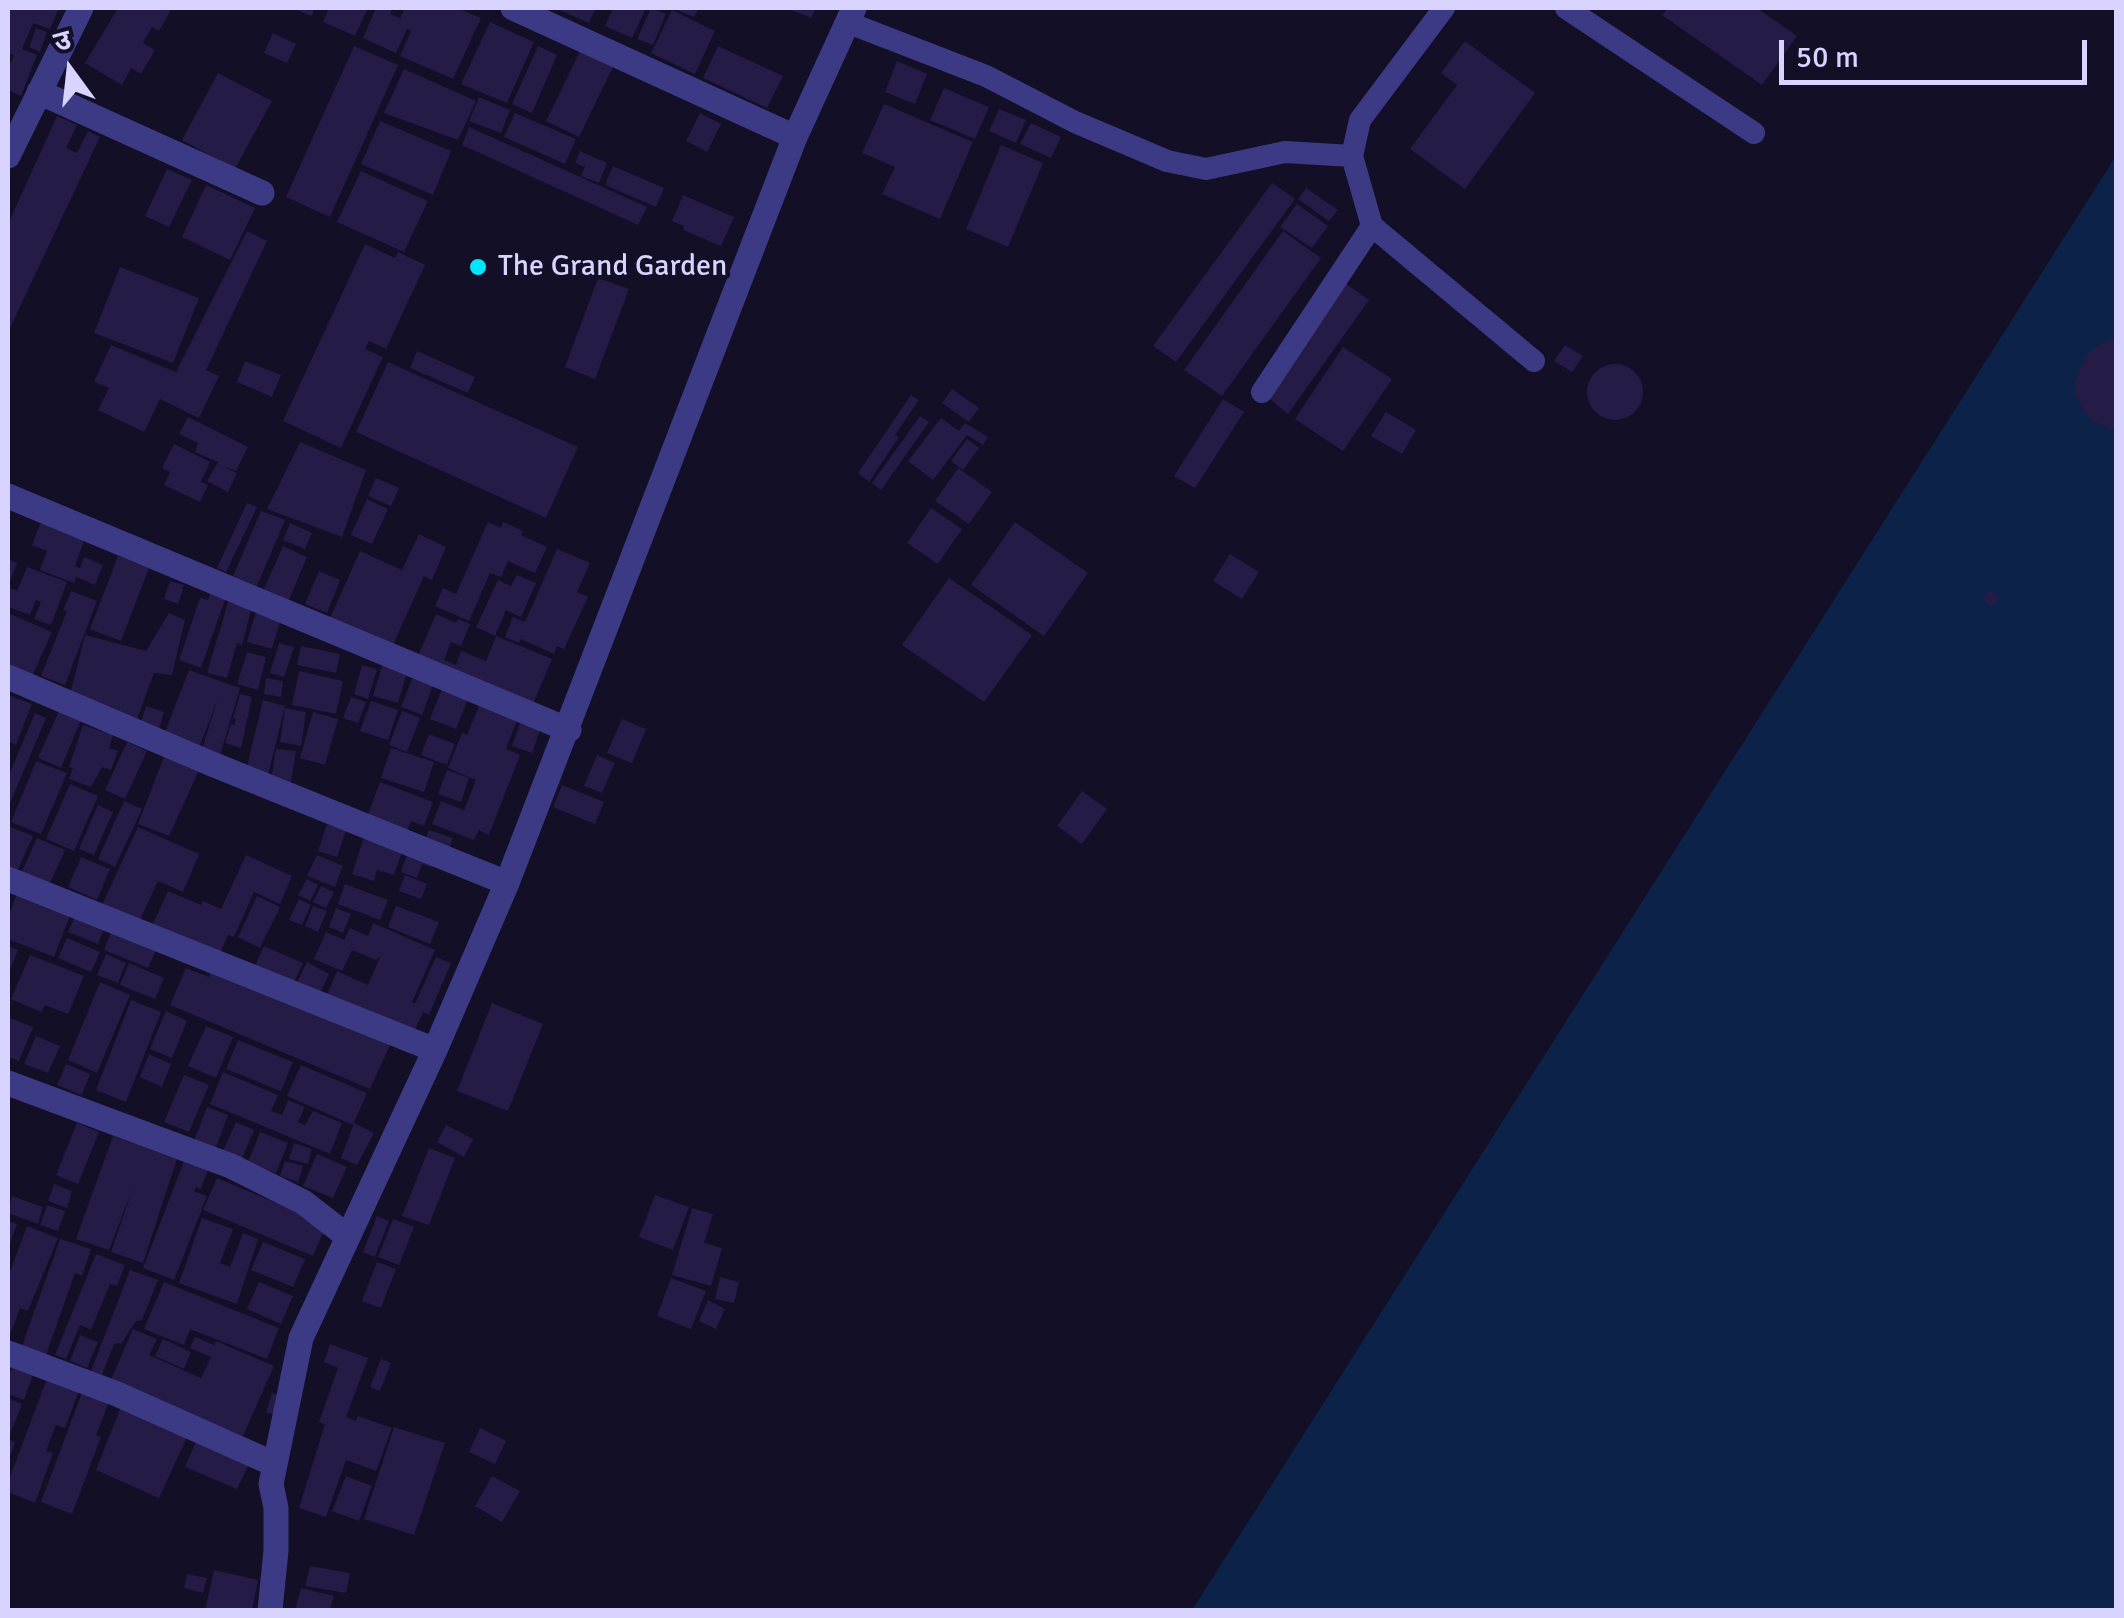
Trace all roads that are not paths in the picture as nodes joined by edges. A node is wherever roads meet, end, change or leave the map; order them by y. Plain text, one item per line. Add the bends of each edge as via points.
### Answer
1 (80, 8) edge
2 (513, 8) edge
3 (1444, 8) edge
4 (1566, 8) edge
5 (851, 15) edge
6 (39, 92) junction
7 (1754, 134) dead end
8 (795, 137) junction
9 (8, 156) edge
10 (1352, 156) junction
11 (262, 192) dead end
12 (1372, 226) junction
13 (1534, 362) dead end
14 (1262, 392) dead end
15 (8, 496) edge
16 (8, 677) edge
17 (569, 730) junction
18 (8, 879) edge
19 (508, 882) junction
20 (436, 1050) junction
21 (8, 1083) edge
22 (347, 1236) junction
23 (8, 1353) edge
24 (274, 1464) junction
25 (270, 1610) edge

1 - 6 street
2 - 8 street
3 - 10 lane via 1360,120
4 - 7 lane
5 - 8 street
5 - 10 lane via 1167,162 1206,170 1285,152
6 - 9 street
6 - 11 street
8 - 17 street
10 - 12 lane
12 - 13 lane
12 - 14 lane
15 - 17 street
16 - 19 street
17 - 19 street
18 - 20 street
19 - 20 street
20 - 22 street
21 - 22 street via 231,1166 303,1202
22 - 24 street via 301,1338
23 - 24 street
24 - 25 street

